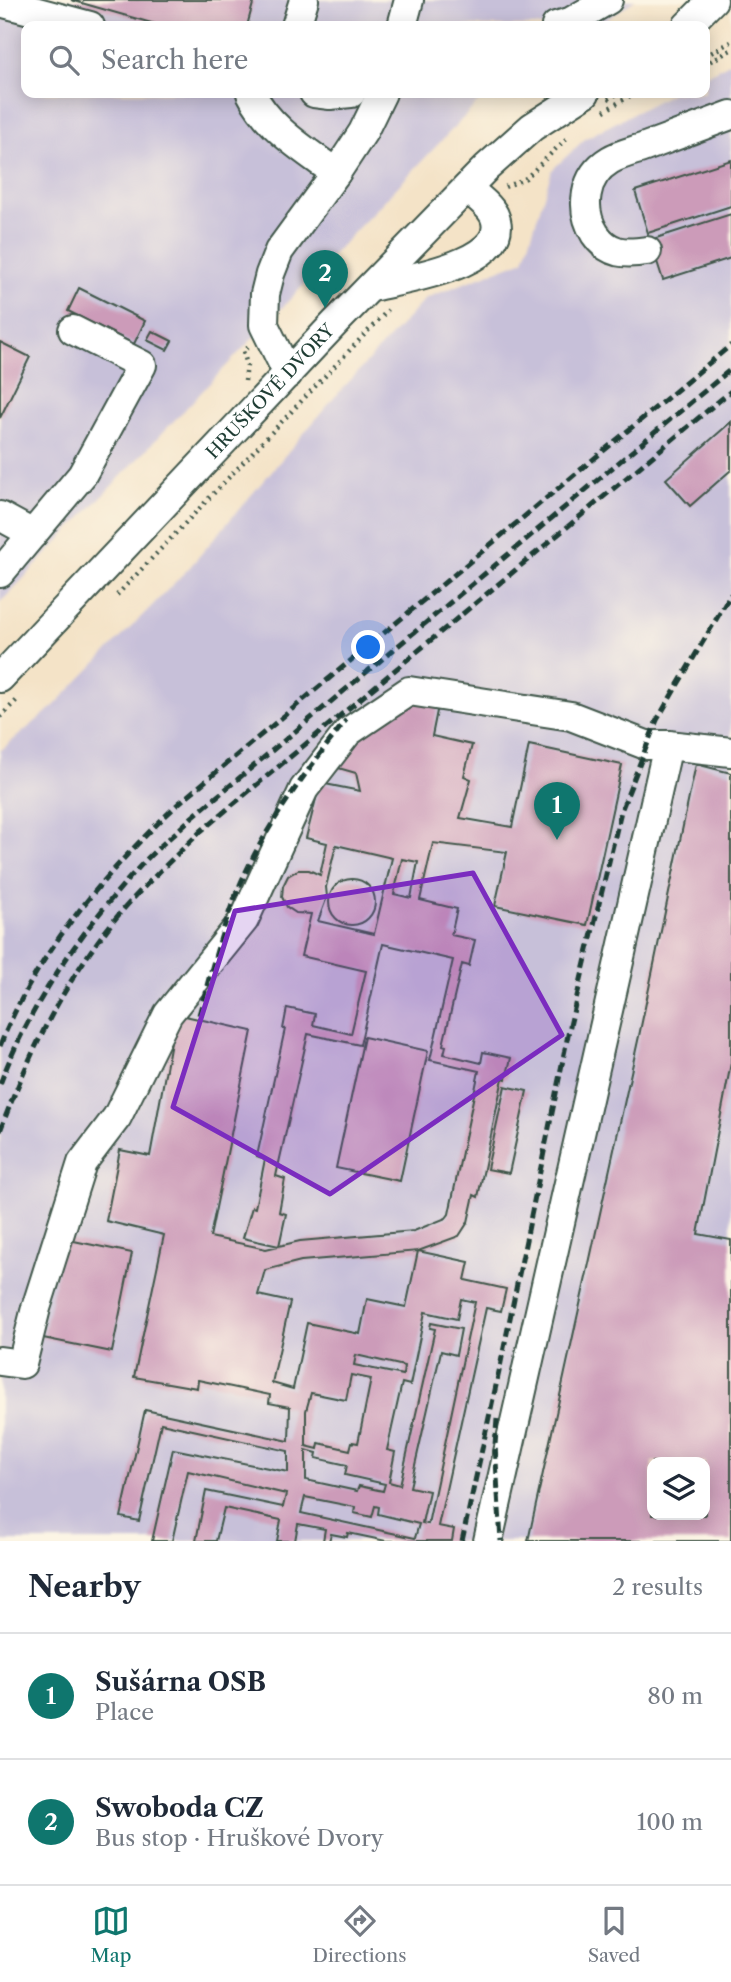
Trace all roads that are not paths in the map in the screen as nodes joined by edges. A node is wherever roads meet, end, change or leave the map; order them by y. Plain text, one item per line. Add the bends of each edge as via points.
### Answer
1 (304, 0) edge
2 (409, 0) edge
3 (608, 0) edge
4 (713, 0) edge
5 (0, 2) edge
6 (71, 21) edge
7 (298, 21) edge
8 (403, 21) edge
9 (572, 21) edge
10 (692, 21) edge
11 (254, 98) edge
12 (380, 98) edge
13 (592, 103) edge
14 (731, 115) edge
15 (336, 173) junction
16 (476, 196) junction
17 (647, 251) dead end
18 (370, 287) junction
19 (73, 330) dead end
20 (288, 374) junction
21 (0, 516) edge
22 (33, 534) junction
23 (0, 573) edge
24 (10, 688) edge
25 (668, 745) junction
26 (731, 752) edge
27 (0, 1361) edge
28 (488, 1541) edge

1 - 7 street
2 - 8 street
3 - 9 street
4 - 10 street
5 - 6 street
11 - 15 street via 280,131
12 - 15 street
13 - 16 street, HRUŠKOVÉ DVORY via 532,127
14 - 17 street via 609,160 591,180 585,197 587,222 598,239 626,254
15 - 20 street via 279,251 265,294 264,325
16 - 18 street, HRUŠKOVÉ DVORY
16 - 18 street via 493,213 496,223 486,248 471,259
18 - 20 street, HRUŠKOVÉ DVORY
19 - 22 street via 142,365 82,475
20 - 24 street, HRUŠKOVÉ DVORY
21 - 22 street
22 - 23 street
25 - 26 street
25 - 27 street via 646,745 571,716 409,691 348,732 304,789 244,920 168,1014 117,1117 82,1164 22,1364
25 - 28 street

